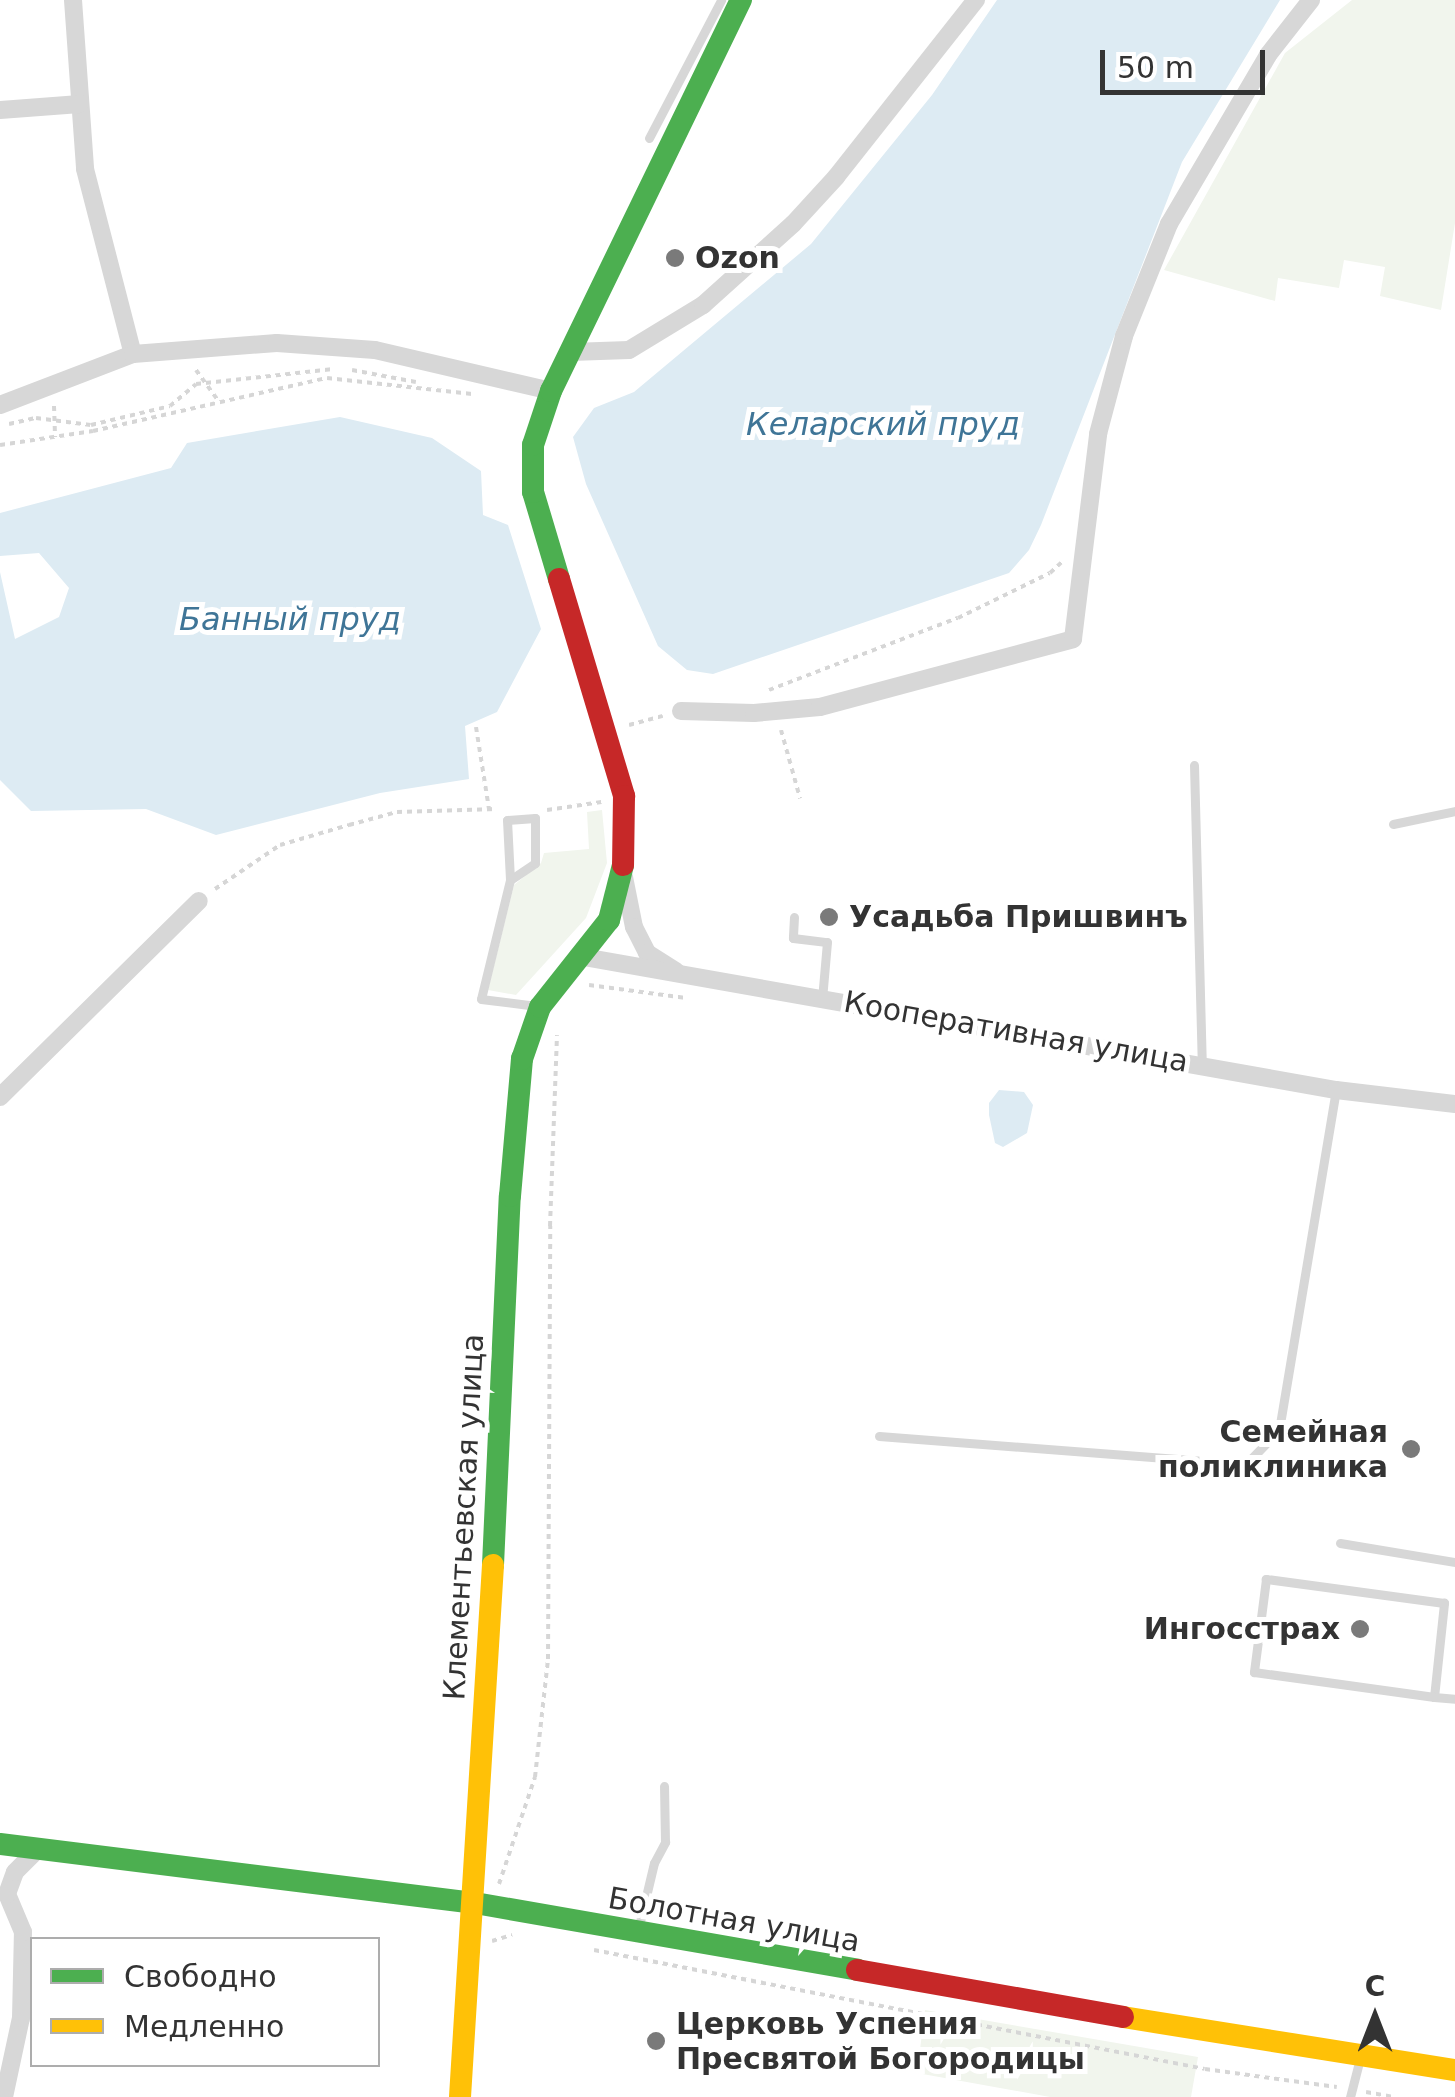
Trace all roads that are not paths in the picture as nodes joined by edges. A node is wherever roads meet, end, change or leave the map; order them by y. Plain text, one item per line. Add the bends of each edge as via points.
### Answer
1 (73, 0) edge
2 (721, 0) edge
3 (742, 0) edge
4 (976, 0) edge
5 (1310, 0) edge
6 (80, 104) junction
7 (0, 110) edge
8 (649, 138) dead end
9 (571, 352) junction
10 (132, 354) junction
11 (551, 391) junction
12 (0, 405) edge
13 (681, 711) road end
14 (1194, 765) dead end
15 (1455, 811) edge
16 (1393, 824) dead end
17 (624, 872) junction
18 (510, 880) junction
19 (200, 901) road end
20 (794, 916) dead end
21 (578, 956) junction
22 (685, 976) junction
23 (822, 998) junction
24 (540, 1007) junction
25 (1202, 1065) junction
26 (1336, 1090) junction
27 (0, 1096) edge
28 (1455, 1104) edge
29 (879, 1436) dead end
30 (1340, 1543) dead end
31 (1455, 1562) edge
32 (1434, 1697) junction
33 (1455, 1699) edge
34 (664, 1786) dead end
35 (0, 1844) edge
36 (38, 1849) junction
37 (475, 1902) junction
38 (637, 1933) junction
39 (1361, 2055) junction
40 (1455, 2070) edge
41 (1352, 2093) edge
42 (4, 2097) edge
43 (460, 2097) edge

1 - 6 street
2 - 8 lane
3 - 9 street, Клементьевская улица
4 - 9 street via 836,177 718,292 628,350
5 - 13 street via 1268,55 1170,224 1124,336 1098,434 1073,639 875,695 775,710
6 - 7 street
6 - 10 street via 85,169
9 - 11 street, Клементьевская улица
10 - 11 street via 326,344
10 - 12 street
11 - 17 street, Клементьевская улица via 534,445 533,492 624,796
14 - 25 lane
15 - 16 lane
17 - 21 street, Клементьевская улица via 609,920
17 - 22 street via 634,927 648,953
18 - 18 lane via 507,820 535,818 536,863
18 - 24 lane via 482,999
19 - 27 street
20 - 23 lane via 792,938 828,942
21 - 22 street, Кооперативная улица
21 - 24 street, Клементьевская улица
22 - 23 street, Кооперативная улица
23 - 25 street, Кооперативная улица
24 - 37 street, Клементьевская улица via 522,1059 510,1196
25 - 26 street, Кооперативная улица
26 - 28 street, Кооперативная улица
26 - 29 lane via 1279,1430 1246,1464
30 - 31 lane
32 - 32 lane via 1254,1672 1266,1579 1444,1603
32 - 33 lane
34 - 38 lane via 664,1842
35 - 36 street, Болотная улица
36 - 37 street, Болотная улица
36 - 42 street via 16,1872 7,1894 22,1932 21,2018
37 - 38 street, Болотная улица
37 - 43 street, Клементьевская улица
38 - 39 street, Болотная улица
39 - 40 street, Болотная улица
39 - 41 lane

